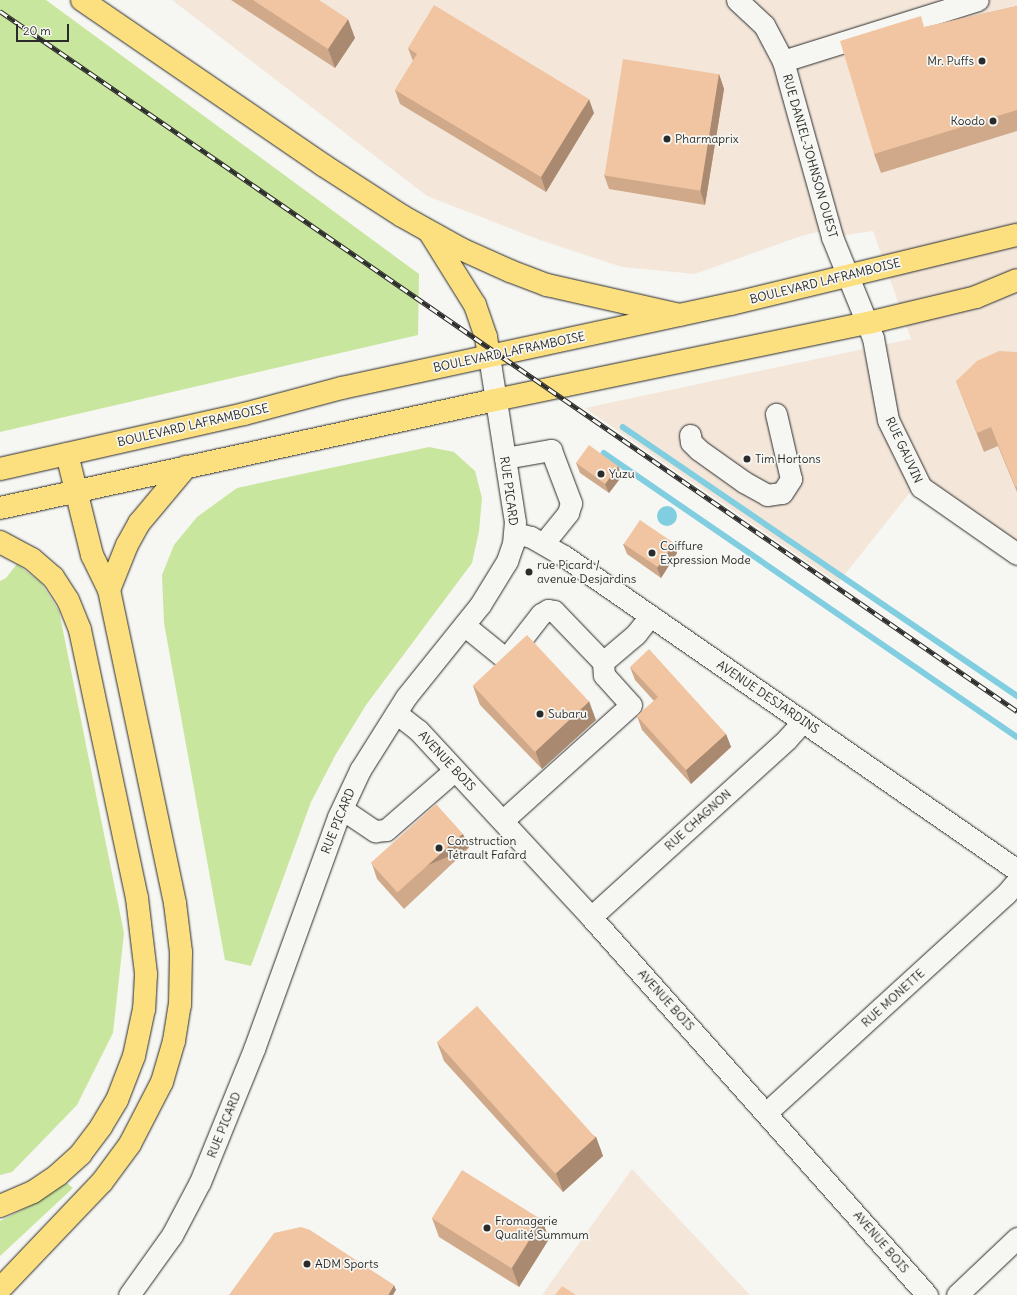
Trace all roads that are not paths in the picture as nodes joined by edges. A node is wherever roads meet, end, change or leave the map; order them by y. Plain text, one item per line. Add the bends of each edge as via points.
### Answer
1 (82, 0) edge
2 (738, 0) edge
3 (978, 0) edge
4 (783, 61) junction
5 (428, 230) junction
6 (1017, 235) edge
7 (848, 276) junction
8 (1017, 280) edge
9 (680, 315) junction
10 (868, 323) junction
11 (489, 356) junction
12 (495, 400) junction
13 (776, 414) dead end
14 (690, 435) dead end
15 (67, 454) junction
16 (505, 458) junction
17 (186, 467) junction
18 (0, 469) edge
19 (76, 492) junction
20 (0, 508) edge
21 (515, 533) junction
22 (0, 542) edge
23 (544, 544) junction
24 (1017, 554) edge
25 (109, 590) junction
26 (650, 616) junction
27 (464, 625) junction
28 (604, 662) junction
29 (396, 713) junction
30 (803, 721) junction
31 (455, 770) junction
32 (342, 809) junction
33 (502, 821) junction
34 (1017, 870) edge
35 (1017, 881) edge
36 (591, 917) junction
37 (767, 1112) junction
38 (0, 1206) edge
39 (1017, 1238) edge
40 (0, 1289) edge
41 (129, 1295) edge
42 (927, 1295) edge
43 (957, 1295) edge

1 - 5 main road via 322,165
2 - 4 street, RUE DANIEL-JOHNSON OUEST via 764,25
3 - 4 street
4 - 7 street, RUE DANIEL-JOHNSON OUEST via 832,237
5 - 9 main road via 485,261 535,281 575,293
5 - 11 main road via 475,305
6 - 7 main road, BOULEVARD LAFRAMBOISE
7 - 9 main road, BOULEVARD LAFRAMBOISE
7 - 10 street, RUE DANIEL-JOHNSON OUEST
8 - 10 main road via 976,297
9 - 11 main road, BOULEVARD LAFRAMBOISE
10 - 12 main road
10 - 24 street, RUE GAUVIN via 884,390 888,420 922,487
11 - 12 street, RUE PICARD
11 - 15 main road, BOULEVARD LAFRAMBOISE via 342,388 244,414
12 - 16 street, RUE PICARD
12 - 17 main road
13 - 14 street via 791,480 782,493 767,495 744,482 699,450 691,442
15 - 18 main road, BOULEVARD LAFRAMBOISE
15 - 19 main road
16 - 21 street, RUE PICARD via 514,507
16 - 23 street via 551,450 571,503 568,513
17 - 19 main road
17 - 25 main road via 140,522 127,545
19 - 20 main road
19 - 25 main road via 92,555
21 - 23 street, AVENUE DESJARDINS
21 - 27 street, RUE PICARD via 499,577
22 - 38 main road via 32,559 53,577 68,600 80,630 139,904 146,974 142,1025 134,1056 117,1100 101,1127 81,1154 58,1175 33,1192
23 - 26 street, AVENUE DESJARDINS
25 - 40 main road via 176,911 182,962 176,1029 159,1089 130,1144 102,1182
26 - 28 street via 633,636
26 - 30 street, AVENUE DESJARDINS
27 - 28 street via 506,659 541,614 552,610
27 - 29 street, RUE PICARD
28 - 33 street via 604,675 631,705
29 - 31 street, AVENUE BOIS via 409,721
29 - 32 street, RUE PICARD via 368,755
30 - 34 street, AVENUE DESJARDINS
30 - 36 street, RUE CHAGNON via 787,739
31 - 32 street via 386,830 375,831
31 - 33 street, AVENUE BOIS
32 - 41 street, RUE PICARD via 254,1049 200,1182 172,1235
33 - 36 street, AVENUE BOIS
35 - 37 street, RUE MONETTE via 1006,894
36 - 37 street, AVENUE BOIS
37 - 42 street, AVENUE BOIS
39 - 43 street

